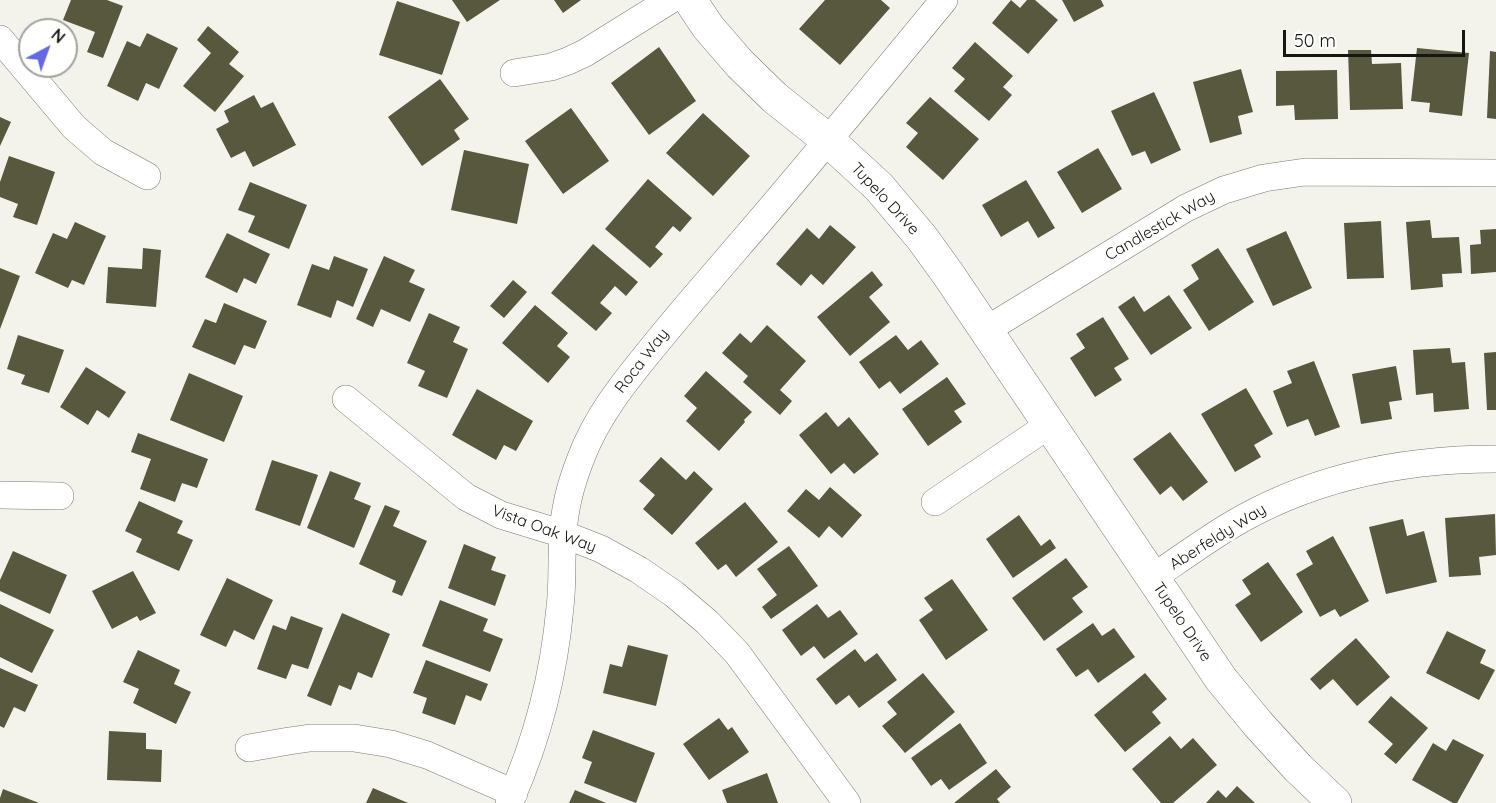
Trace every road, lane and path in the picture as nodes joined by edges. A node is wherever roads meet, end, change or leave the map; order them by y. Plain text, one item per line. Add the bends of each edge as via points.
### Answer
1 (670, 0) edge
2 (690, 0) edge
3 (944, 0) edge
4 (0, 39) edge
5 (514, 73) dead end
6 (829, 141) junction
7 (1496, 173) edge
8 (147, 176) dead end
9 (986, 330) junction
10 (346, 399) dead end
11 (1049, 425) junction
12 (1496, 459) edge
13 (0, 495) edge
14 (60, 496) dead end
15 (935, 502) dead end
16 (563, 534) junction
17 (1152, 578) junction
18 (249, 748) dead end
19 (511, 798) edge
20 (847, 803) edge
21 (1335, 803) edge

1 - 5 street via 568,61
2 - 6 street, Tupelo Drive via 740,64
3 - 6 street, Roca Way
4 - 8 street via 74,127 103,152
6 - 9 street, Tupelo Drive via 879,188 922,238
6 - 16 street, Roca Way via 618,390 581,458 569,494
7 - 9 street, Candlestick Way via 1305,172 1264,178 1224,190 1186,208
9 - 11 street, Tupelo Drive
10 - 16 street, Vista Oak Way via 466,496 501,514
11 - 15 street
11 - 17 street, Tupelo Drive
12 - 17 street, Aberfeldy Way via 1407,464 1320,485 1273,503 1228,527
13 - 14 street
16 - 19 street, Roca Way via 561,604 546,701
16 - 20 street, Vista Oak Way via 639,570 707,622 737,653
17 - 21 street, Tupelo Drive via 1221,679 1298,768
18 - 19 street via 310,738 354,738 391,744 427,756

